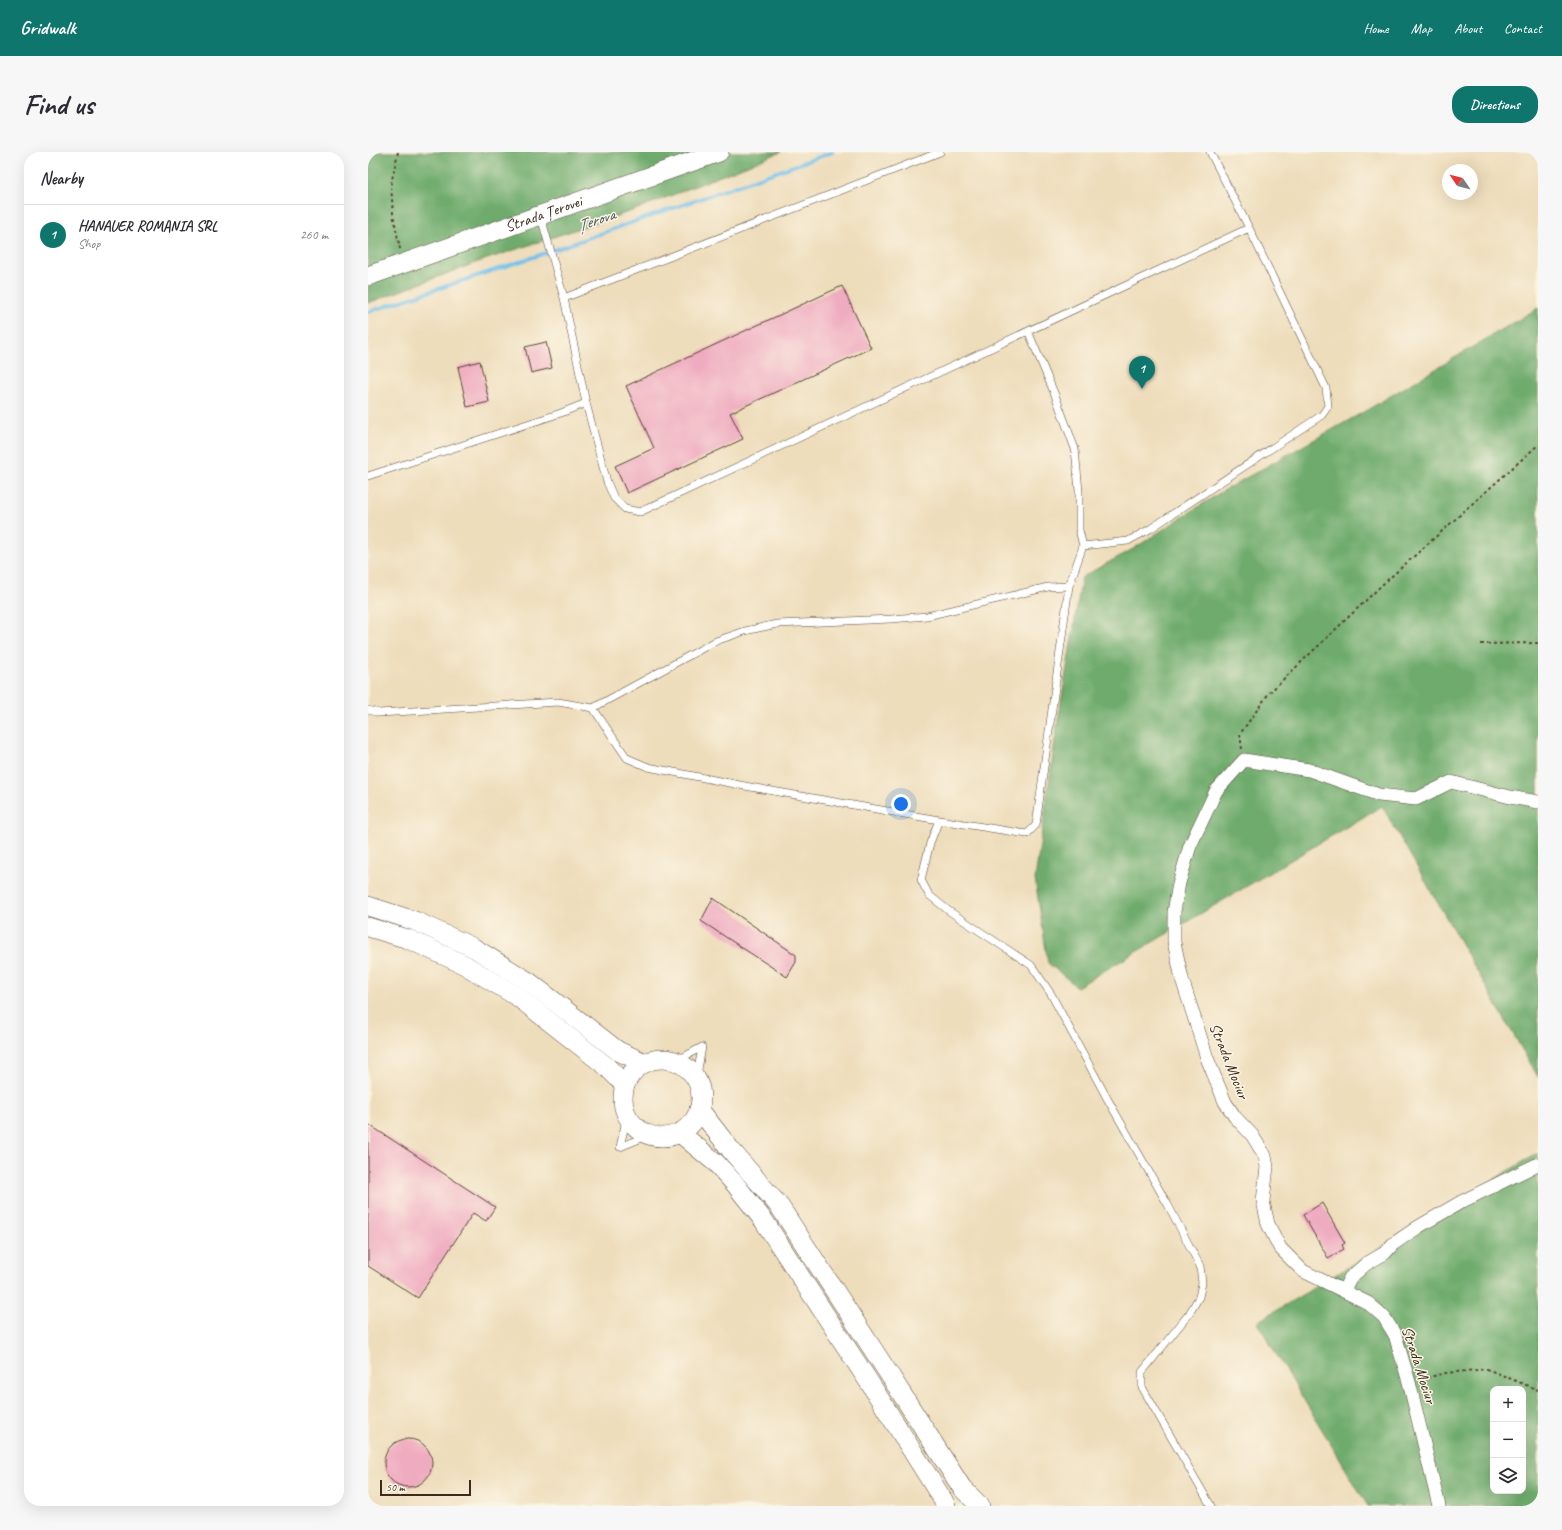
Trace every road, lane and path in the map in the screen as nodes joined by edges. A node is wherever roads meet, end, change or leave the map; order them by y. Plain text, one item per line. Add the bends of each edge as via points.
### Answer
1 (398, 152) edge
2 (719, 152) edge
3 (940, 152) edge
4 (1210, 152) edge
5 (540, 215) junction
6 (1249, 228) junction
7 (402, 264) junction
8 (368, 276) edge
9 (564, 298) junction
10 (1028, 331) junction
11 (586, 403) junction
12 (1538, 445) edge
13 (368, 476) edge
14 (1083, 546) junction
15 (1069, 586) junction
16 (1538, 643) edge
17 (1481, 644) dead end
18 (593, 708) junction
19 (368, 710) edge
20 (1244, 760) junction
21 (1538, 802) edge
22 (938, 820) junction
23 (368, 906) edge
24 (368, 926) edge
25 (674, 1062) junction
26 (645, 1063) junction
27 (696, 1080) junction
28 (625, 1085) junction
29 (699, 1109) junction
30 (627, 1116) junction
31 (680, 1133) junction
32 (649, 1135) junction
33 (1538, 1164) edge
34 (1344, 1290) junction
35 (1410, 1382) junction
36 (1538, 1390) edge
37 (946, 1506) edge
38 (980, 1506) edge
39 (1211, 1506) edge
40 (1439, 1506) edge

1 - 7 path via 391,184 393,214
2 - 5 street, Strada Țerovei
3 - 9 lane
4 - 6 lane
5 - 7 street, Strada Țerovei
5 - 9 lane
6 - 10 lane
6 - 14 lane via 1326,388 1328,406 1322,415 1150,529 1128,541
7 - 8 street, Strada Țerovei
9 - 11 lane
10 - 11 lane via 640,512 626,509 614,498 607,482
10 - 14 lane via 1075,449 1079,530
11 - 13 lane
12 - 20 path via 1383,584 1269,694 1240,734
14 - 15 lane
15 - 18 lane via 1048,587 927,616 777,624 745,630 716,641
15 - 22 lane via 1036,826 1027,834
16 - 17 path
18 - 19 lane via 558,702 379,713
18 - 22 lane via 627,758 648,767
20 - 21 street via 1309,770 1379,795 1416,799 1451,782
20 - 34 street, Strada Mociur via 1216,790 1190,846 1174,912 1174,942 1182,979 1202,1044 1225,1102 1235,1118 1252,1135 1265,1156 1263,1201 1268,1224 1280,1248 1303,1271
22 - 39 lane via 921,880 929,895 1031,965 1051,994 1200,1266 1202,1283 1199,1297 1189,1314 1142,1372 1142,1387
23 - 26 street via 415,921 474,948 594,1026 618,1051
24 - 28 street via 408,939 465,965 511,993 606,1066
25 - 26 street via 655,1060
25 - 27 street via 683,1066
25 - 27 lane via 702,1048
26 - 28 street via 630,1076
27 - 29 street via 700,1090
28 - 30 street via 623,1095
29 - 31 street via 695,1119
29 - 38 street via 780,1207 962,1488
30 - 32 street via 640,1131
30 - 32 lane via 620,1147
31 - 32 street via 665,1137
31 - 37 street via 716,1163 764,1221
33 - 34 street via 1461,1202 1418,1227 1393,1244 1385,1253 1366,1264 1350,1278
34 - 35 street, Strada Mociur via 1368,1303 1384,1317 1395,1335
35 - 36 path via 1446,1373 1487,1369
35 - 40 street, Strada Mociur

